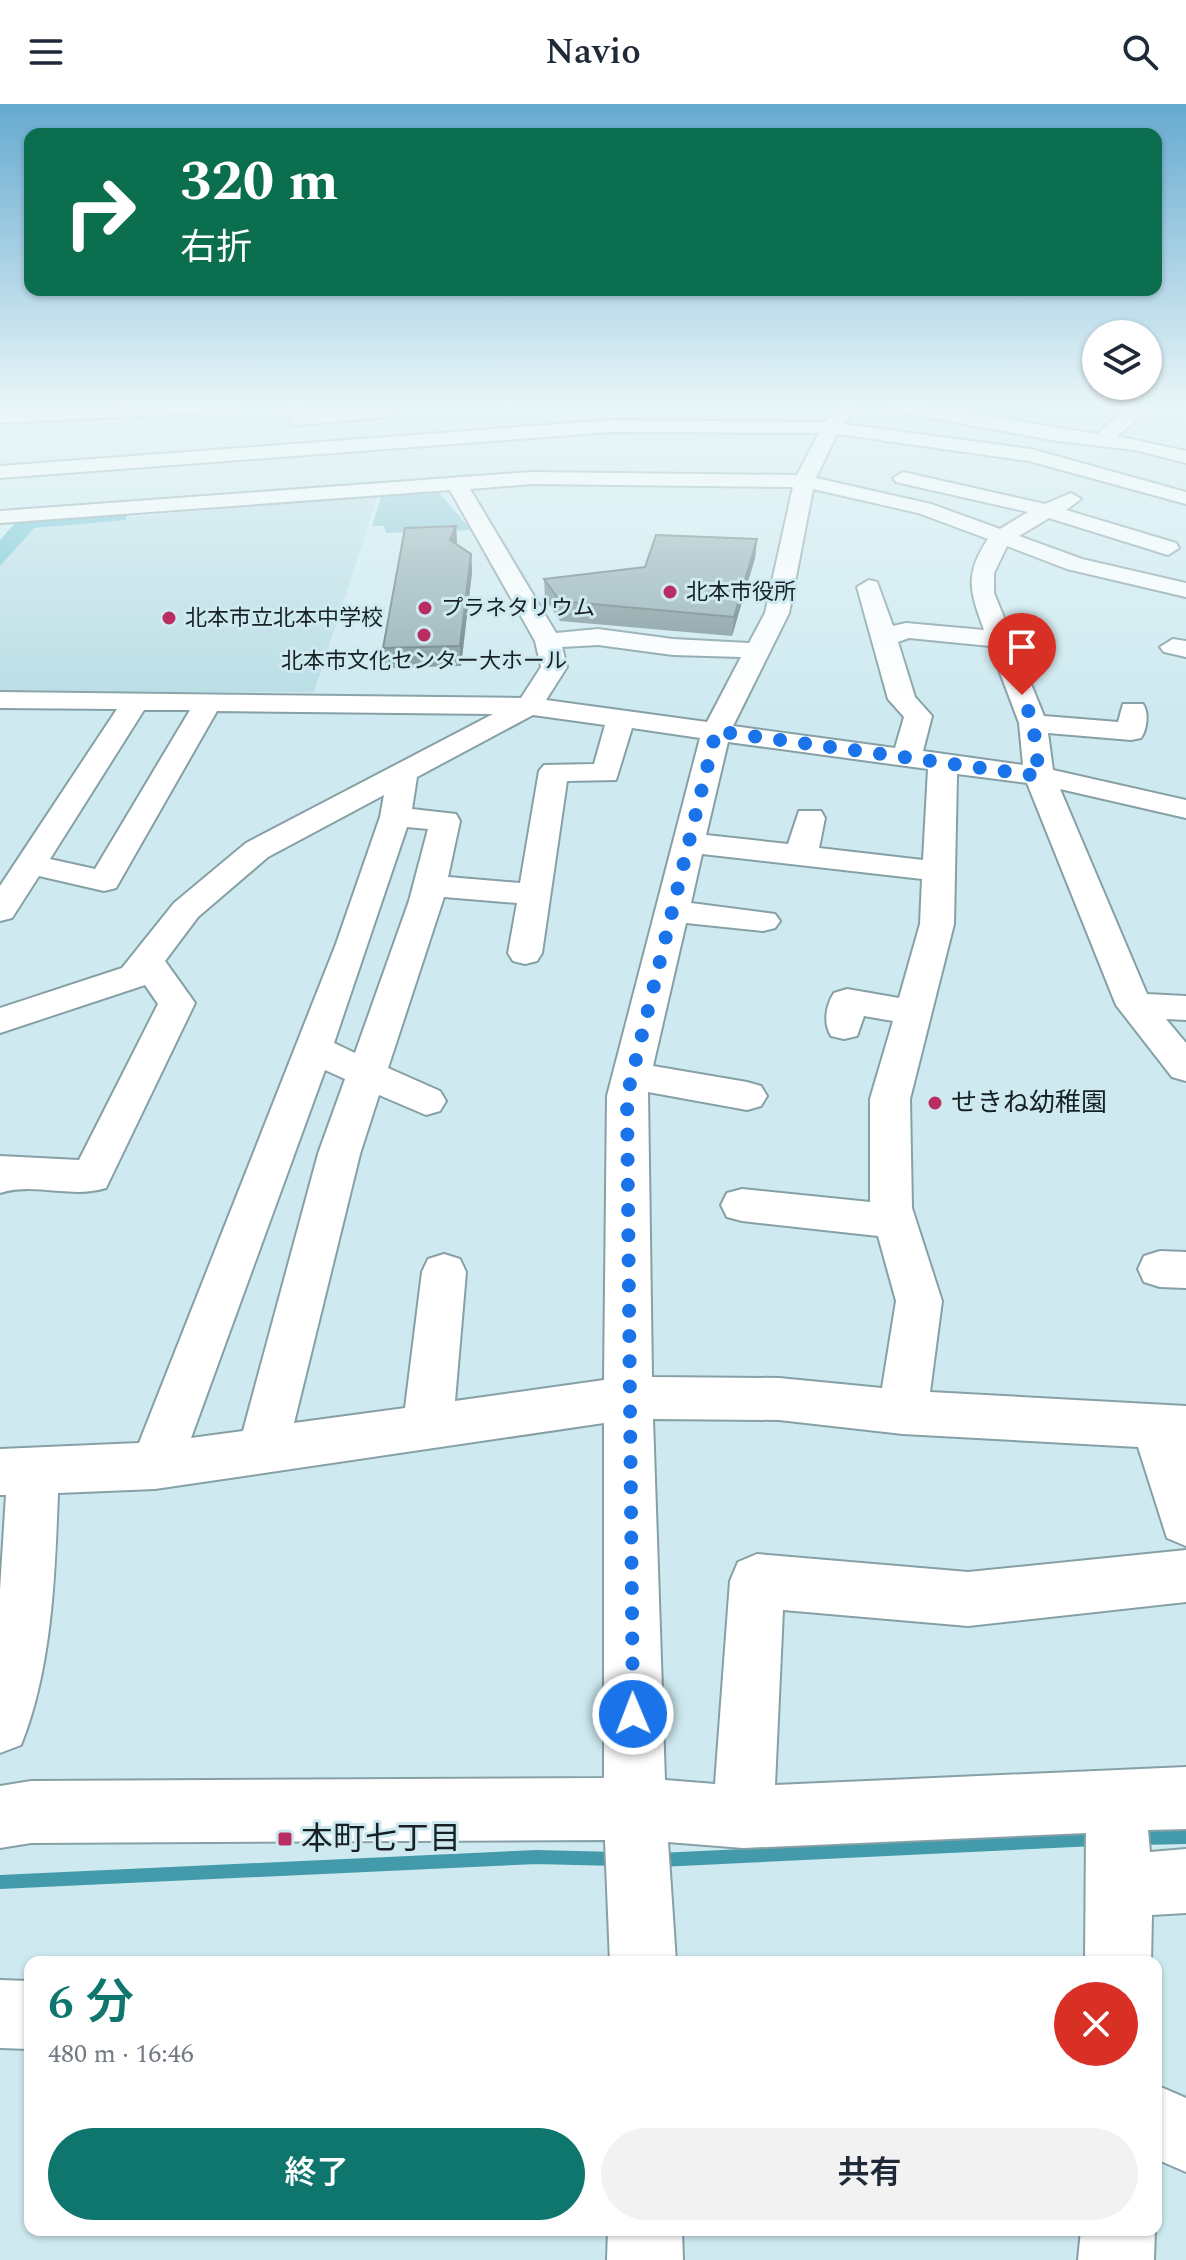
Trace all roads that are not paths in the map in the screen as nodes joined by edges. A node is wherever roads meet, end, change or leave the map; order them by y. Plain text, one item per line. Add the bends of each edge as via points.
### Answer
1 (135, 507) edge
2 (470, 507) edge
3 (806, 507) edge
4 (920, 507) edge
5 (1033, 507) edge
6 (1077, 507) edge
7 (0, 517) edge
8 (1000, 536) junction
9 (1177, 553) edge
10 (869, 587) dead end
11 (1186, 590) edge
12 (1000, 639) junction
13 (882, 640) junction
14 (548, 641) junction
15 (755, 652) junction
16 (0, 700) edge
17 (135, 703) junction
18 (208, 703) junction
19 (529, 706) junction
20 (1133, 710) dead end
21 (621, 717) junction
22 (1033, 723) junction
23 (716, 731) junction
24 (925, 760) junction
25 (403, 771) junction
26 (1039, 776) junction
27 (1186, 809) edge
28 (395, 817) junction
29 (810, 818) dead end
30 (691, 843) junction
31 (801, 856) junction
32 (31, 864) junction
33 (939, 871) junction
34 (430, 886) junction
35 (535, 894) junction
36 (0, 911) edge
37 (674, 911) junction
38 (763, 921) dead end
39 (525, 953) dead end
40 (146, 961) junction
41 (1134, 1005) junction
42 (1186, 1008) edge
43 (913, 1012) junction
44 (0, 1021) edge
45 (844, 1027) dead end
46 (311, 1048) junction
47 (1186, 1068) edge
48 (368, 1074) junction
49 (632, 1076) junction
50 (747, 1096) dead end
51 (426, 1101) dead end
52 (0, 1177) edge
53 (742, 1205) dead end
54 (895, 1221) junction
55 (444, 1272) dead end
56 (628, 1398) junction
57 (903, 1412) junction
58 (428, 1425) junction
59 (1171, 1427) edge
60 (263, 1449) junction
61 (155, 1466) junction
62 (17, 1472) edge
63 (1186, 1521) edge
64 (1186, 1576) edge
65 (0, 1724) edge
66 (1186, 1798) edge
67 (1116, 1800) junction
68 (635, 1809) junction
69 (0, 1817) edge
70 (743, 1817) junction
71 (1186, 1881) edge
72 (1120, 1886) junction
73 (643, 1956) edge
74 (1118, 1956) edge
75 (0, 2014) edge
76 (24, 2015) edge
77 (1162, 2124) edge
78 (1186, 2136) edge
79 (645, 2236) edge
80 (1118, 2236) edge
81 (645, 2260) edge
82 (1116, 2260) edge

1 - 7 street
2 - 14 street
3 - 15 street via 777,613
4 - 8 street
5 - 8 street
6 - 9 street
8 - 11 street via 1075,564
8 - 12 street via 981,575 982,593
10 - 13 street
12 - 13 street via 906,630
12 - 22 street
13 - 24 street via 902,699 918,716
14 - 15 street via 598,637
14 - 19 street via 554,667
15 - 23 street
16 - 17 street
17 - 18 street
17 - 32 street
18 - 19 street
18 - 32 street via 104,881
19 - 21 street
19 - 25 street
20 - 22 street via 1131,732
21 - 23 street
21 - 35 street via 606,774 554,771
22 - 26 street
23 - 24 street
23 - 30 street
24 - 26 street
24 - 33 street
25 - 28 street
25 - 40 street via 257,850 186,910
26 - 27 street
26 - 41 street
28 - 34 street via 445,821
28 - 46 street
29 - 31 street
30 - 31 street
30 - 37 street
31 - 33 street
32 - 36 street
33 - 43 street via 937,924
34 - 35 street
34 - 48 street
35 - 39 street
37 - 38 street
37 - 49 street
40 - 44 street via 135,976
40 - 52 street via 177,1003 91,1177 3,1171
41 - 42 street
41 - 47 street
43 - 45 street via 847,1001
43 - 54 street via 890,1099
46 - 48 street
46 - 61 street
48 - 51 street
48 - 60 street via 339,1154
49 - 50 street
49 - 56 street via 627,1096
53 - 54 street
54 - 57 street via 919,1301
55 - 58 street
56 - 57 street via 779,1399
56 - 58 street
56 - 68 street
57 - 59 street
58 - 60 street
59 - 63 street
60 - 61 street
61 - 62 street
62 - 65 street via 27,1596
64 - 70 street via 968,1599 757,1581
66 - 67 street
67 - 70 street
67 - 72 street
68 - 69 street via 31,1812
68 - 70 street
68 - 73 street
71 - 72 street
72 - 74 street
75 - 76 street
77 - 78 street
79 - 81 street
80 - 82 street

